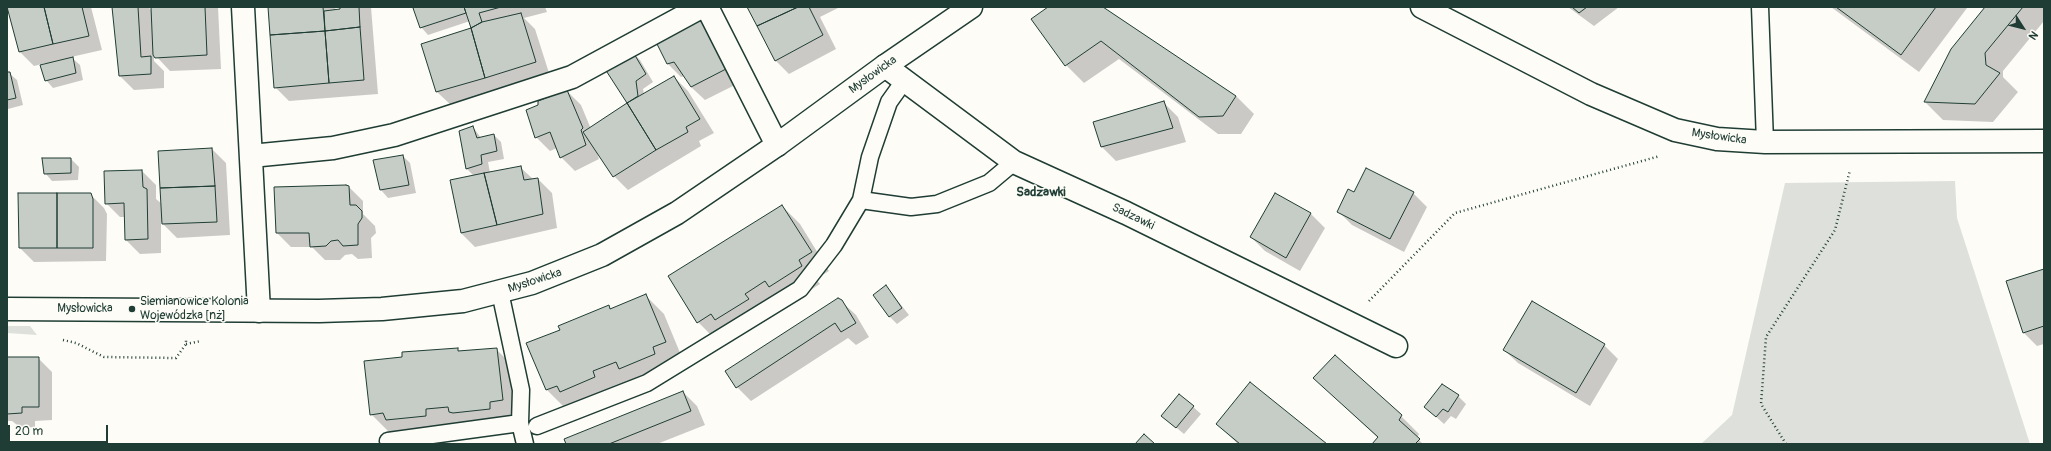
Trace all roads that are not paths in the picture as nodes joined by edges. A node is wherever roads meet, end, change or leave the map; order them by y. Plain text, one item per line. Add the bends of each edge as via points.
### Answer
1 (242, 7) edge
2 (701, 7) edge
3 (707, 7) edge
4 (971, 7) edge
5 (1422, 7) edge
6 (1760, 7) edge
7 (884, 66) junction
8 (904, 81) junction
9 (2044, 141) edge
10 (1765, 142) junction
11 (777, 145) junction
12 (251, 156) junction
13 (1014, 162) junction
14 (860, 200) junction
15 (500, 292) junction
16 (7, 309) edge
17 (259, 311) junction
18 (1396, 346) dead end
19 (520, 424) junction
20 (537, 426) dead end
21 (388, 442) dead end
22 (525, 444) edge

1 - 12 street
2 - 12 street via 572,77 394,135 333,148
3 - 11 street
4 - 7 street, Mysłowicka
5 - 10 street, Mysłowicka via 1591,94 1675,130 1717,139
6 - 10 lane
7 - 8 street, Sadzawki
7 - 11 street, Mysłowicka
8 - 13 street, Sadzawki
8 - 14 lane via 889,102 870,157
9 - 10 street, Mysłowicka
11 - 15 street, Mysłowicka via 677,213 602,255 568,270
12 - 17 street
13 - 14 lane via 989,183 937,204 911,207
13 - 18 street, Sadzawki via 1126,213
14 - 20 lane via 834,245 800,289 647,383
15 - 17 street, Mysłowicka via 463,301 412,307 352,311
15 - 19 lane via 521,390
16 - 17 street, Mysłowicka
19 - 21 lane
19 - 22 lane

